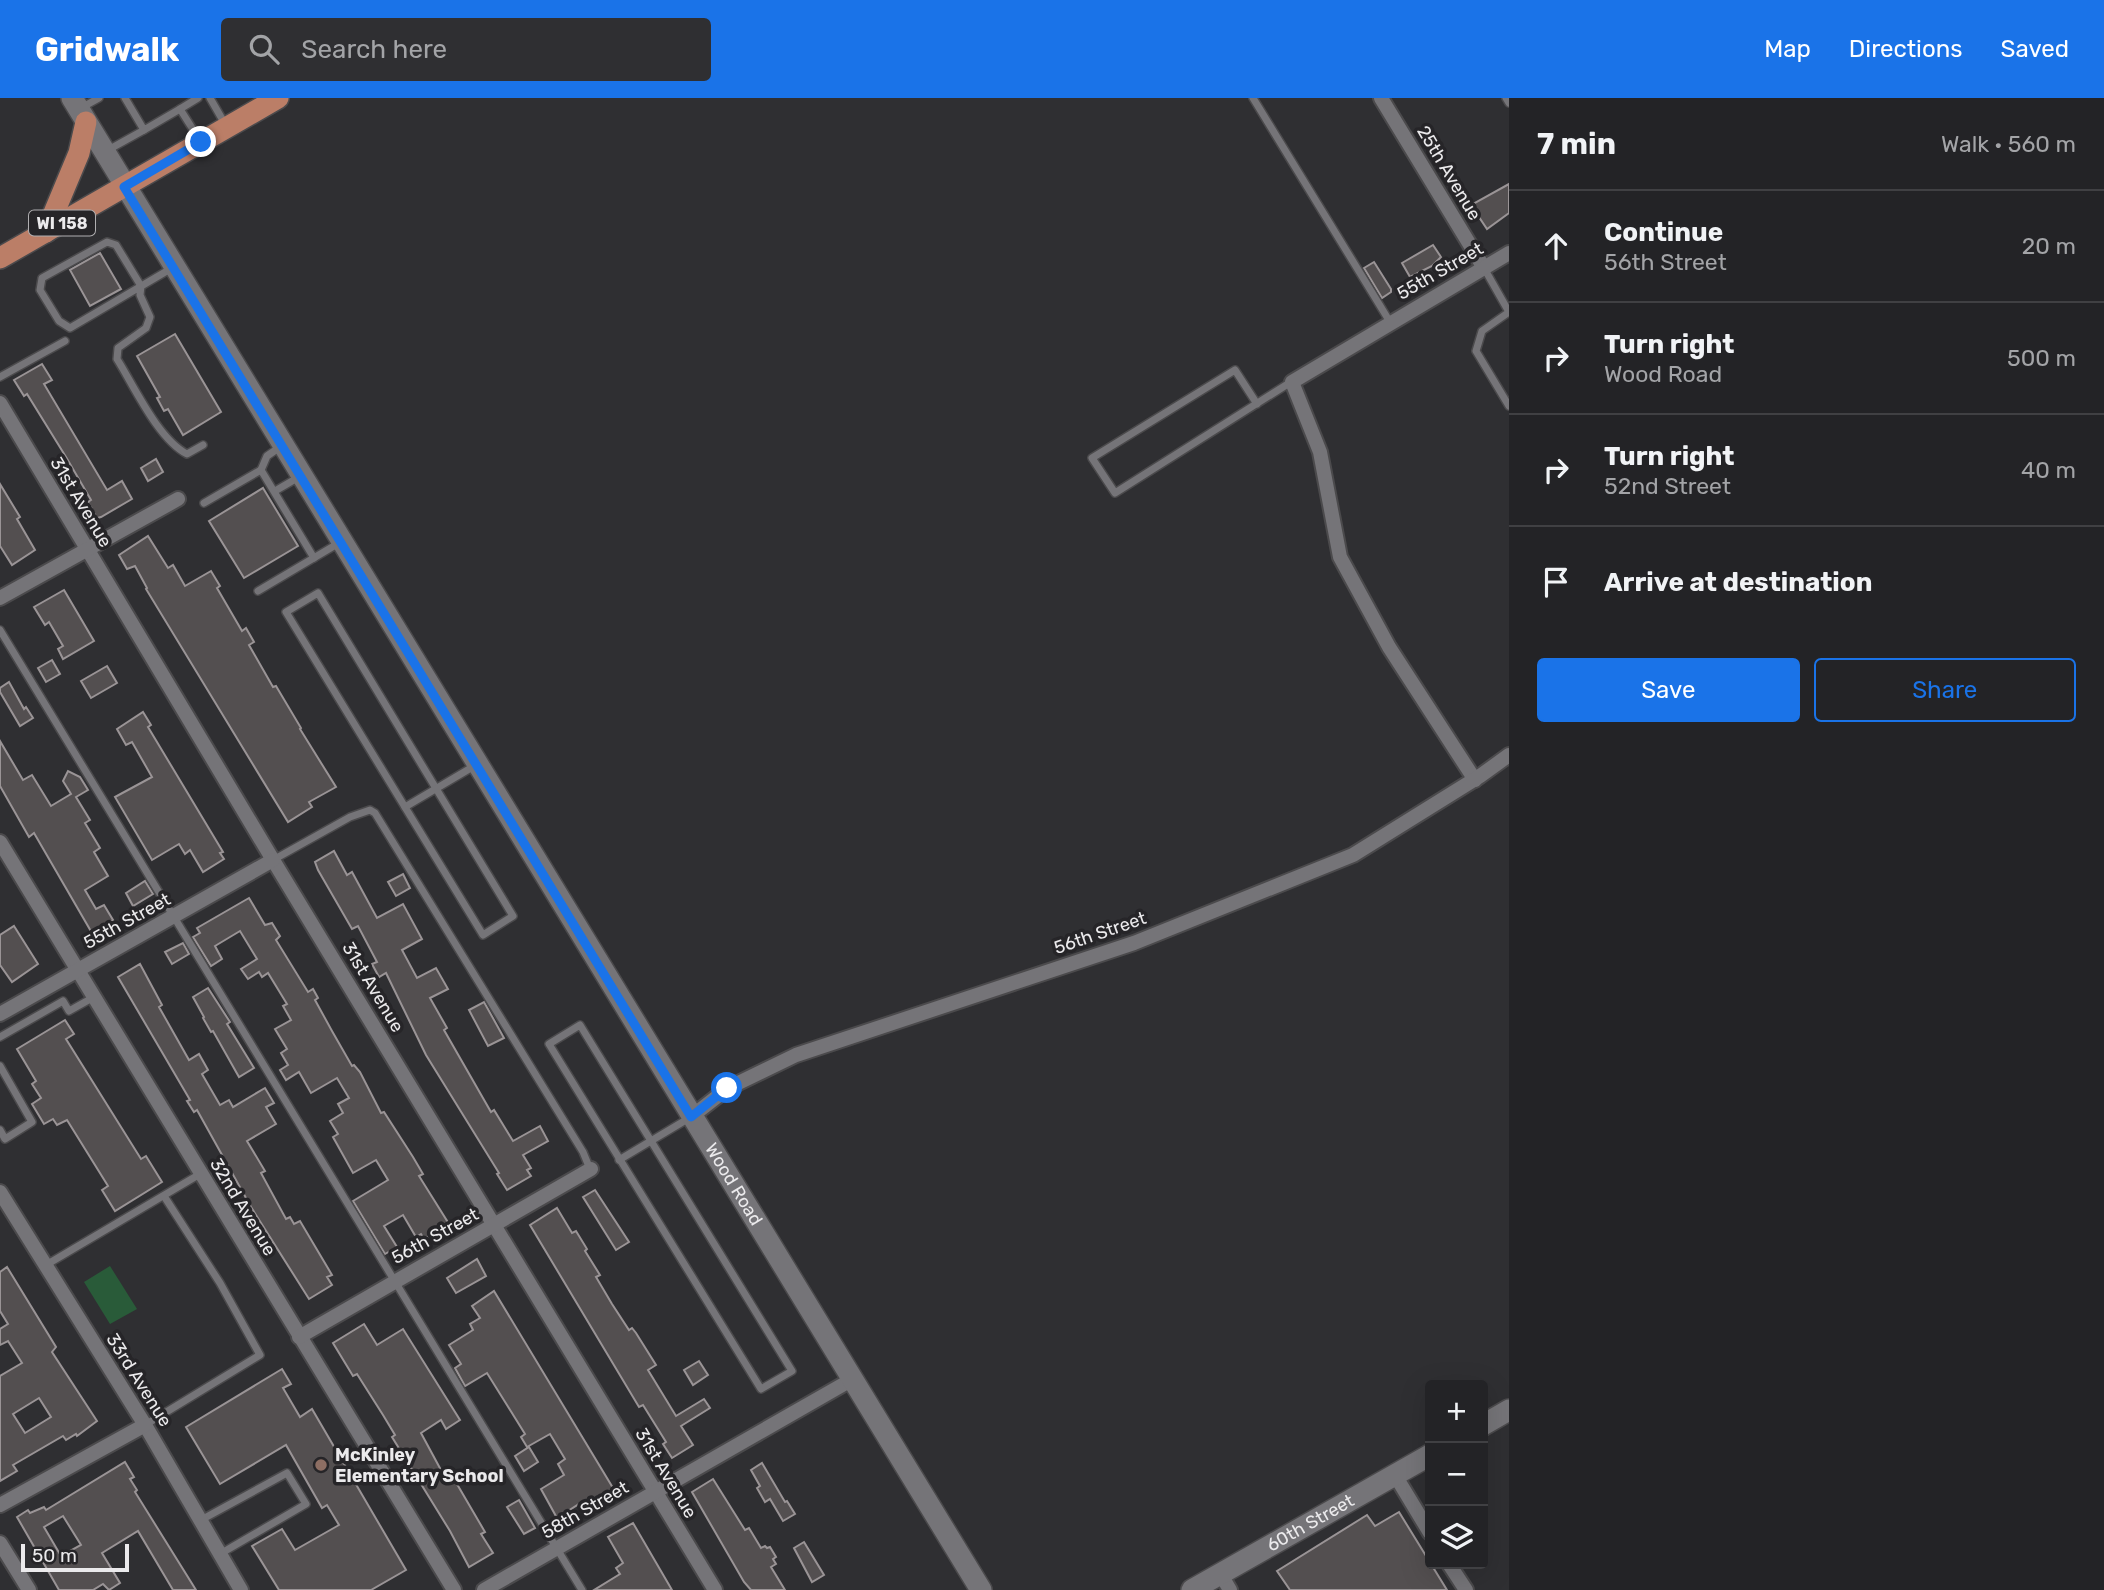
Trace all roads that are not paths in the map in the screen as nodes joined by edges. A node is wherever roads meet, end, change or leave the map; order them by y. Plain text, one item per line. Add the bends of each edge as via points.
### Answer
1 (99, 98) edge
2 (125, 98) edge
3 (198, 98) edge
4 (210, 98) edge
5 (278, 98) edge
6 (1253, 98) edge
7 (1381, 98) edge
8 (1506, 98) edge
9 (186, 101) edge
10 (1509, 103) edge
11 (180, 108) junction
12 (79, 110) edge
13 (227, 128) junction
14 (144, 130) junction
15 (201, 142) junction
16 (104, 153) junction
17 (124, 187) junction
18 (46, 232) junction
19 (1509, 253) edge
20 (0, 258) edge
21 (173, 267) junction
22 (1485, 268) junction
23 (141, 286) junction
24 (1509, 312) edge
25 (1390, 322) junction
26 (65, 341) dead end
27 (0, 377) edge
28 (1292, 382) junction
29 (0, 403) edge
30 (1257, 404) junction
31 (1509, 406) edge
32 (204, 445) dead end
33 (282, 446) junction
34 (261, 470) junction
35 (300, 476) junction
36 (275, 491) junction
37 (178, 499) dead end
38 (204, 503) dead end
39 (341, 542) junction
40 (87, 550) junction
41 (314, 558) junction
42 (258, 591) dead end
43 (0, 598) edge
44 (0, 630) edge
45 (1509, 755) edge
46 (476, 765) junction
47 (1475, 780) junction
48 (436, 788) junction
49 (405, 807) junction
50 (0, 842) edge
51 (273, 860) junction
52 (173, 917) junction
53 (78, 970) junction
54 (94, 997) junction
55 (0, 1014) edge
56 (0, 1040) edge
57 (0, 1066) edge
58 (691, 1117) junction
59 (0, 1130) edge
60 (650, 1142) junction
61 (619, 1160) junction
62 (591, 1170) joint
63 (200, 1174) junction
64 (0, 1192) edge
65 (164, 1196) junction
66 (494, 1224) junction
67 (46, 1266) junction
68 (394, 1281) junction
69 (299, 1337) junction
70 (851, 1380) junction
71 (1509, 1410) edge
72 (1488, 1421) edge
73 (145, 1426) junction
74 (1425, 1458) edge
75 (1395, 1475) junction
76 (656, 1492) junction
77 (0, 1505) edge
78 (200, 1520) junction
79 (1425, 1525) edge
80 (0, 1543) edge
81 (557, 1549) junction
82 (220, 1554) junction
83 (1452, 1569) edge
84 (1225, 1582) edge
85 (29, 1590) edge
86 (241, 1590) edge
87 (454, 1590) edge
88 (484, 1590) edge
89 (582, 1590) edge
90 (715, 1590) edge
91 (980, 1590) edge
92 (1192, 1590) edge
93 (1466, 1590) edge

1 - 12 lane
2 - 14 lane
3 - 9 lane
4 - 13 lane
5 - 13 main road, WI 158
6 - 25 lane
7 - 22 street, 25th Avenue
8 - 10 lane
9 - 11 lane
11 - 14 lane
11 - 15 lane
12 - 16 street, Wood Road
12 - 18 main road via 79,153
13 - 15 main road, WI 158
14 - 16 lane
15 - 17 main road, WI 158
16 - 17 street, Wood Road
17 - 18 main road, WI 158
17 - 21 street, Wood Road
18 - 20 main road, WI 158
19 - 22 street, 55th Street
21 - 23 lane
21 - 33 street, Wood Road
22 - 24 lane
22 - 25 street, 55th Street
23 - 23 lane via 116,245 107,242 42,278 40,290 59,321 70,328
23 - 32 lane via 150,317 146,328 118,348 117,359 176,448 187,454
24 - 31 lane via 1482,331 1476,351
25 - 28 street, 55th Street
26 - 27 lane
28 - 30 lane
28 - 47 street via 1320,452 1340,557 1389,647
29 - 40 street, 31st Avenue
30 - 30 lane via 1115,493 1093,458 1235,370
33 - 34 lane via 267,456
33 - 35 street, Wood Road
34 - 36 lane
34 - 38 lane
35 - 36 lane
35 - 39 street, Wood Road
36 - 41 lane
37 - 40 street
39 - 41 lane
39 - 46 street, Wood Road
40 - 43 street
40 - 51 street, 31st Avenue
41 - 42 lane
44 - 52 lane
45 - 47 street, 56th Street
46 - 48 lane
46 - 58 street, Wood Road
47 - 58 street, 56th Street via 1353,855 1134,943 796,1055 727,1088
48 - 49 lane
48 - 49 lane via 513,916 483,935
48 - 49 lane via 318,593 286,612
50 - 53 street, 32nd Avenue
51 - 52 street, 55th Street
51 - 62 lane via 350,817 370,810 375,813
51 - 66 street, 31st Avenue
52 - 53 street, 55th Street
52 - 68 lane
53 - 54 street, 32nd Avenue
53 - 55 street, 55th Street
54 - 56 lane via 69,1011 63,1001
54 - 63 street, 32nd Avenue
57 - 59 lane via 32,1122 5,1139
58 - 60 lane
58 - 70 street, Wood Road
60 - 61 lane
60 - 61 lane via 580,1026 549,1044
60 - 61 lane via 792,1371 761,1389
62 - 66 street, 56th Street
63 - 65 lane
63 - 69 street, 32nd Avenue
64 - 67 street, 33rd Avenue
65 - 67 lane
65 - 73 lane via 260,1355
66 - 68 street, 56th Street
66 - 76 street, 31st Avenue
67 - 73 street, 33rd Avenue
68 - 69 street, 56th Street
68 - 81 lane
69 - 87 street, 32nd Avenue
70 - 76 street, 58th Street
70 - 91 street, Wood Road
71 - 72 street
73 - 77 street
73 - 78 street, 33rd Avenue
74 - 75 street, 60th Street
75 - 79 street
75 - 84 street, 60th Street
76 - 81 street, 58th Street
76 - 90 street, 31st Avenue
78 - 82 street, 33rd Avenue
78 - 82 lane via 287,1473 306,1504
80 - 85 street
81 - 88 street, 58th Street
81 - 89 lane
82 - 86 street, 33rd Avenue
83 - 93 street
84 - 92 street, 60th Street

